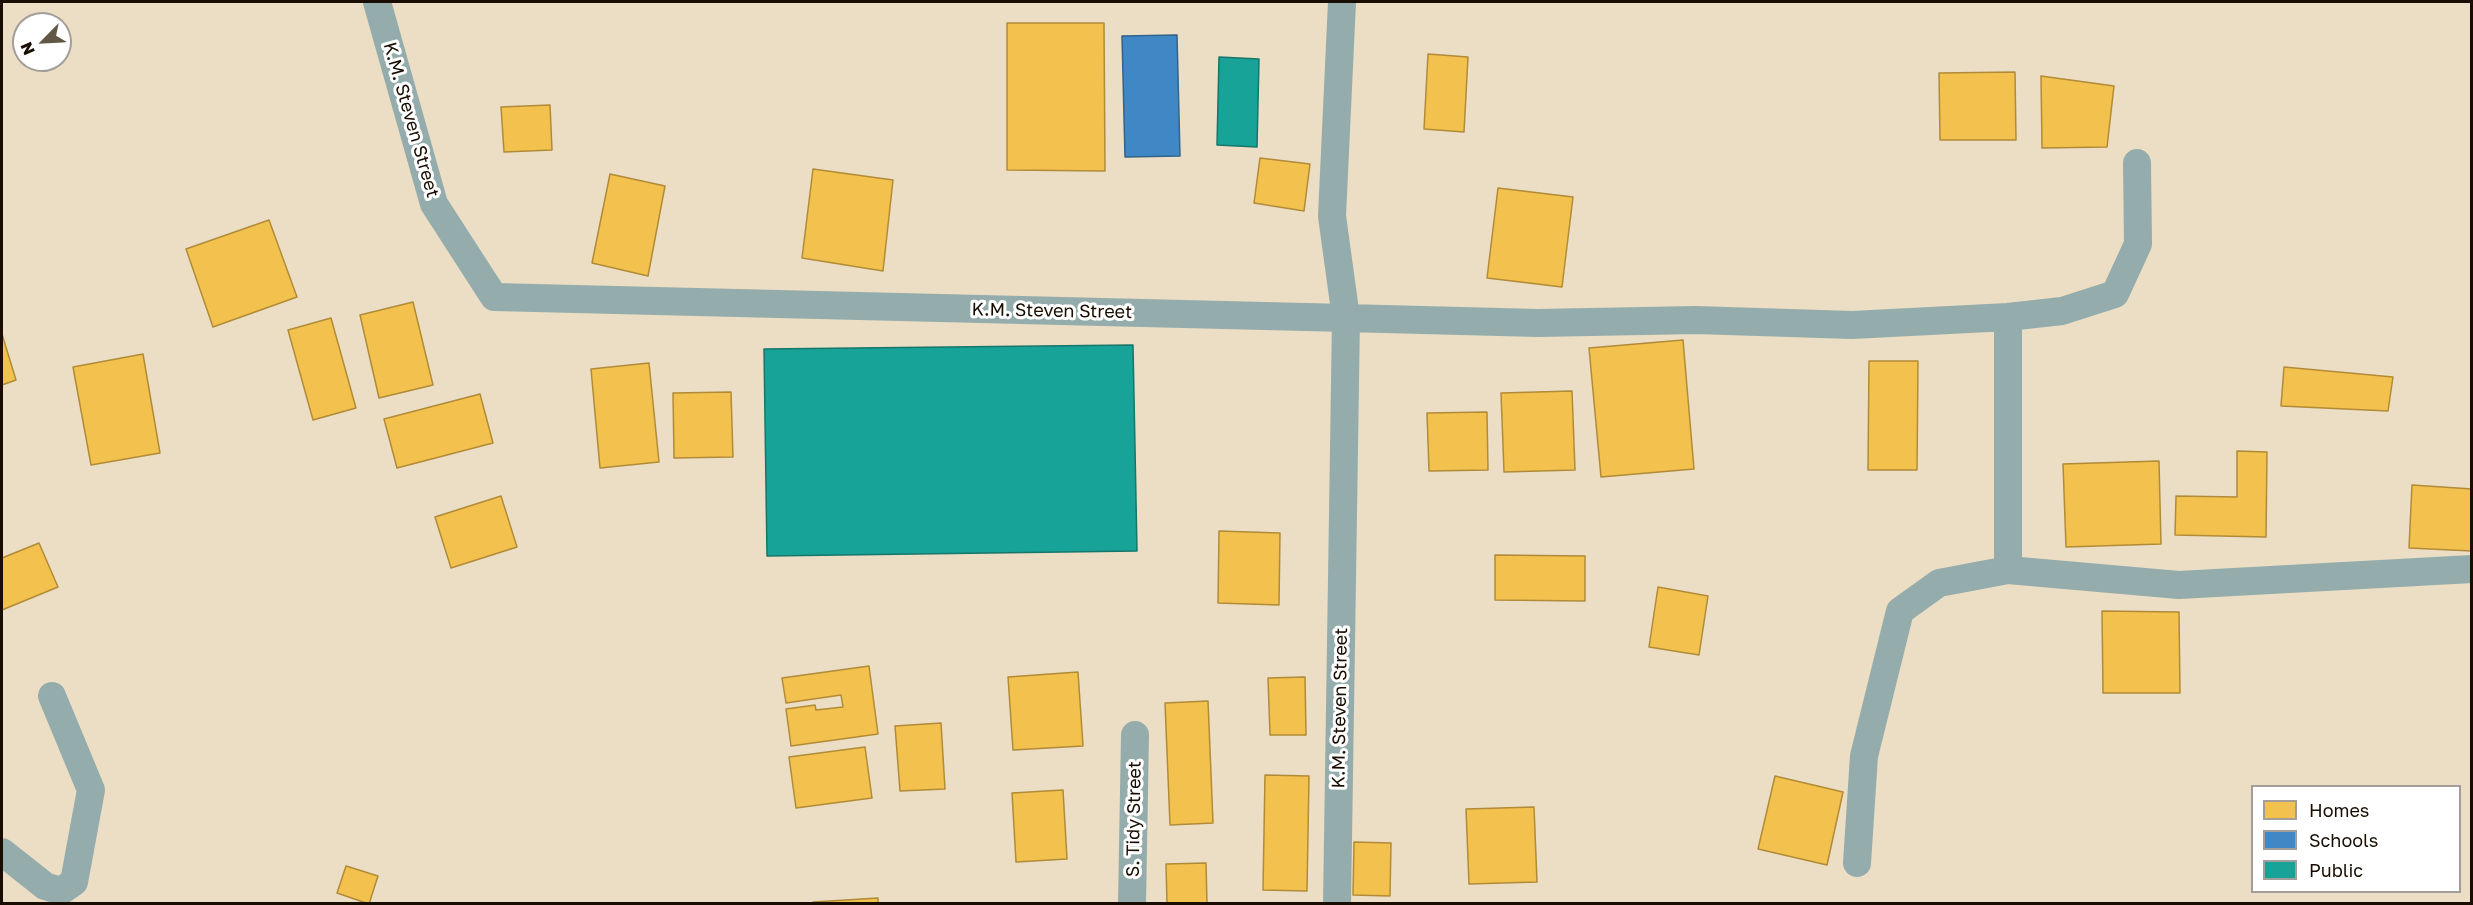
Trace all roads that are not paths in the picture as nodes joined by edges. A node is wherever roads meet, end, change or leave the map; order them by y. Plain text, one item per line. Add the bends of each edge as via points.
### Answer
1 (377, 2) edge
2 (1342, 2) edge
3 (2138, 163) dead end
4 (2008, 317) junction
5 (1346, 318) junction
6 (2472, 569) edge
7 (2008, 570) junction
8 (52, 696) dead end
9 (1135, 735) dead end
10 (2, 852) edge
11 (1857, 863) dead end
12 (1132, 903) edge
13 (1337, 903) edge

1 - 5 street, K.M. Steven Street via 434,204 494,297
2 - 5 street via 1332,216
3 - 4 street via 2138,244 2115,294 2062,311
4 - 5 street via 1852,325
4 - 7 street
5 - 13 street, K.M. Steven Street
6 - 7 street via 2179,585
7 - 11 street via 1939,583 1900,611 1864,756
8 - 10 street via 91,790 74,882 61,891 45,886
9 - 12 street, S. Tidy Street

